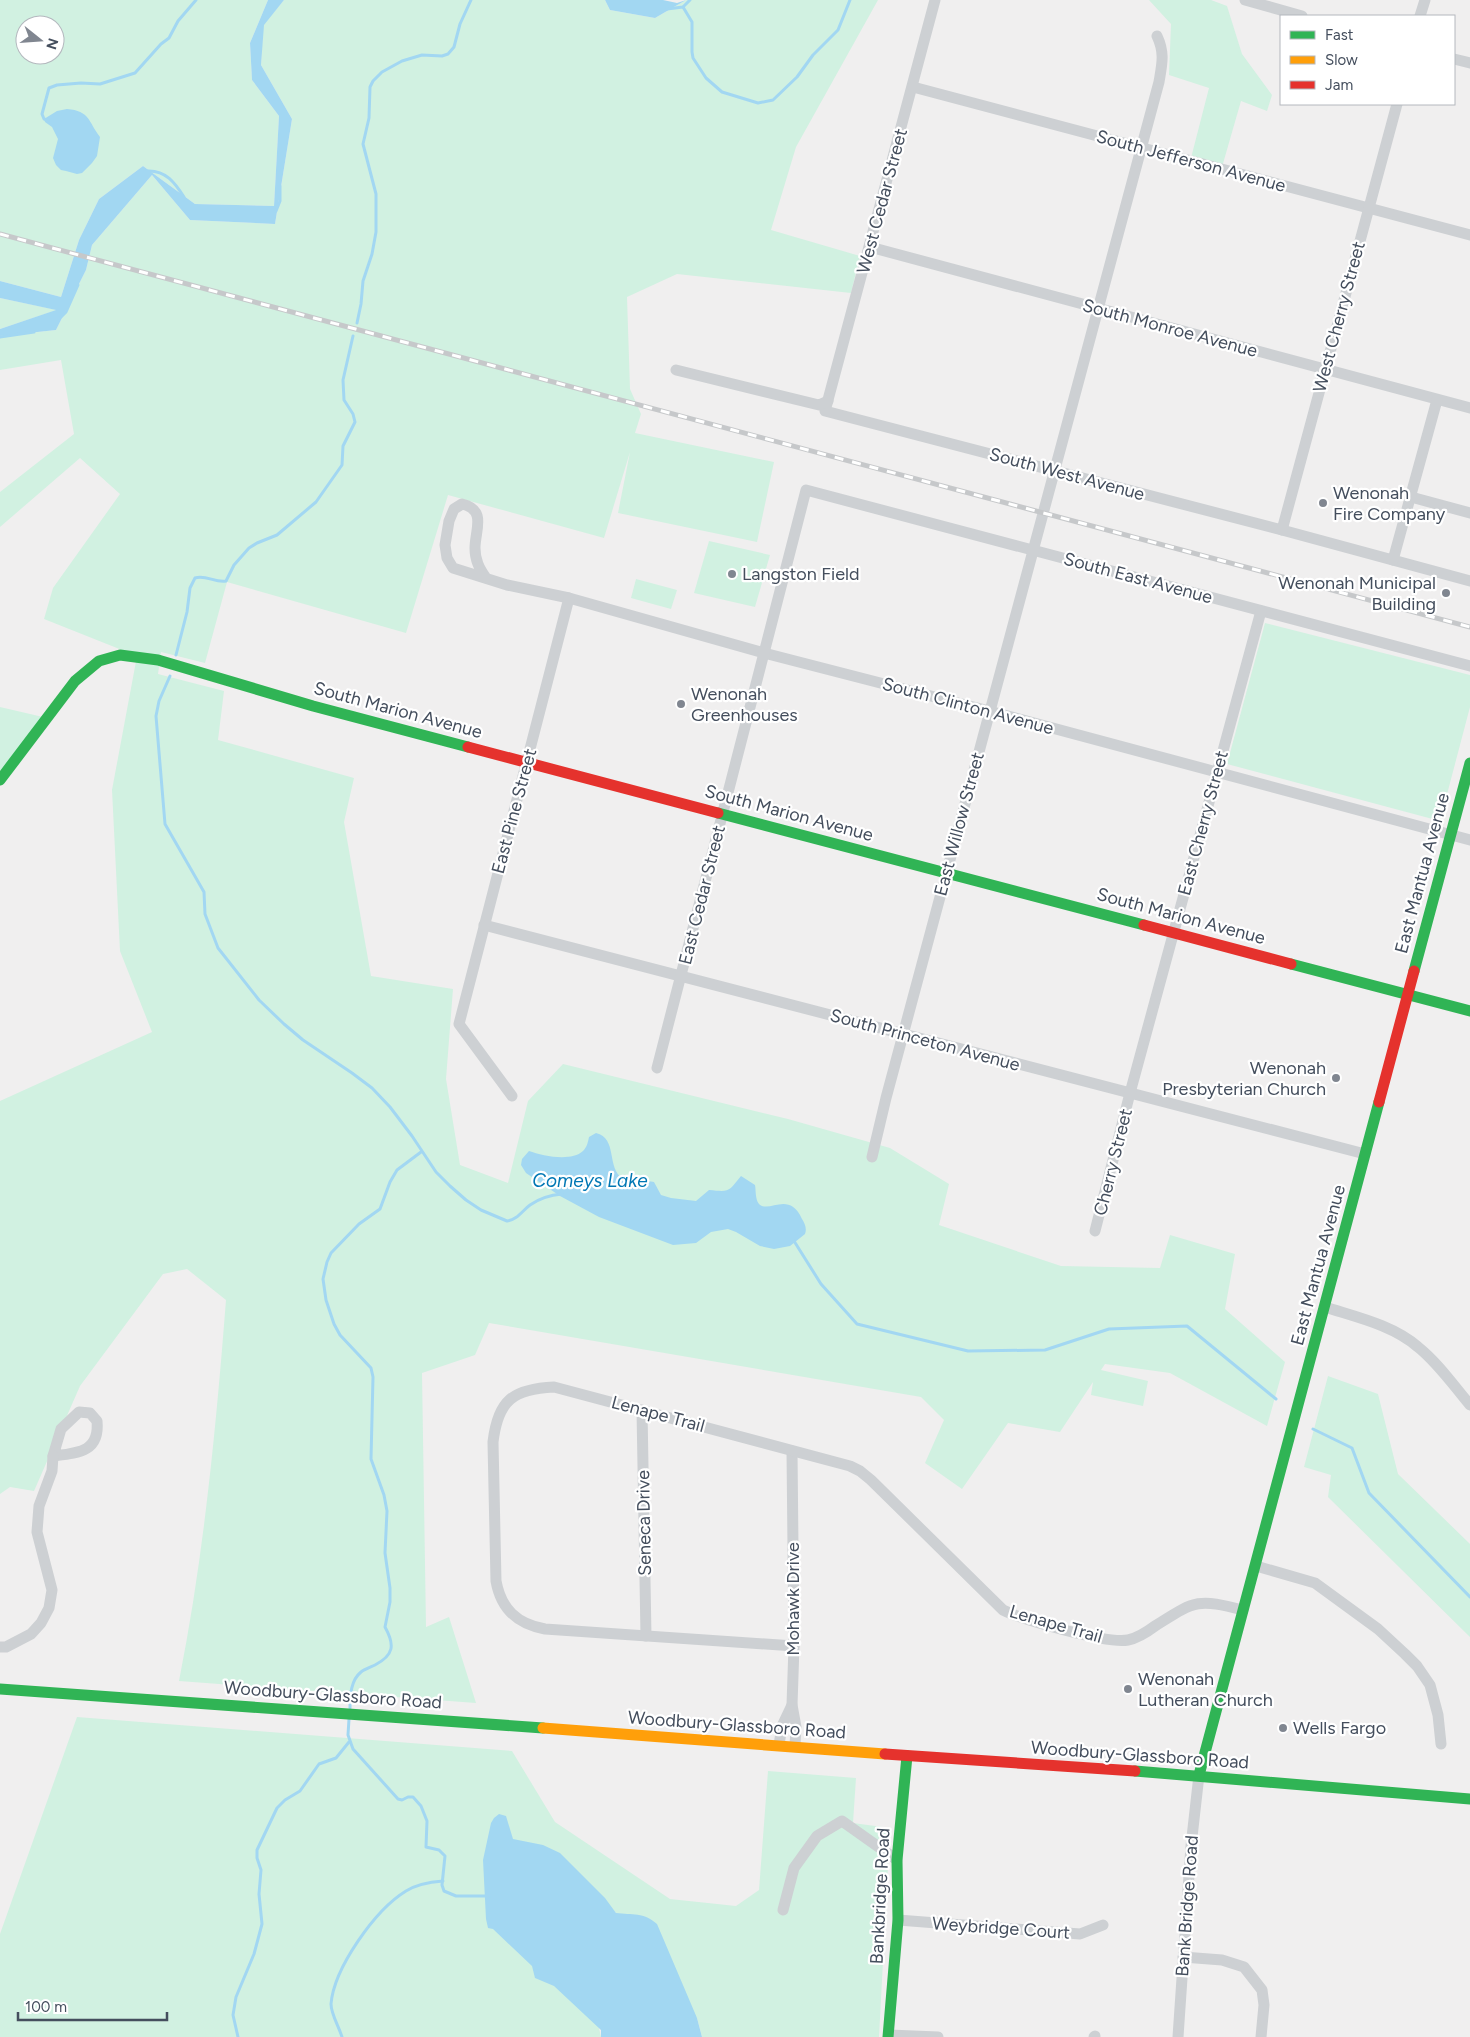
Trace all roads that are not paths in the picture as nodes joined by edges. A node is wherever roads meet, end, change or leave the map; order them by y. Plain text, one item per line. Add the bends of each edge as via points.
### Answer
1 (935, 0) edge
2 (1244, 0) edge
3 (1425, 0) edge
4 (1298, 15) edge
5 (1420, 15) edge
6 (1157, 36) dead end
7 (1455, 59) edge
8 (1470, 63) edge
9 (913, 87) junction
10 (1397, 105) edge
11 (1142, 148) junction
12 (1368, 208) junction
13 (1470, 235) edge
14 (870, 247) junction
15 (1097, 309) junction
16 (1325, 369) junction
17 (676, 370) dead end
18 (1437, 400) junction
19 (828, 401) junction
20 (1470, 408) edge
21 (1054, 471) junction
22 (806, 490) joint
23 (1411, 497) junction
24 (1470, 513) edge
25 (1282, 530) junction
26 (1032, 550) junction
27 (1394, 560) junction
28 (486, 578) junction
29 (1470, 581) edge
30 (570, 598) junction
31 (1261, 610) junction
32 (764, 653) junction
33 (1470, 666) edge
34 (989, 711) junction
35 (526, 762) junction
36 (1470, 763) edge
37 (1217, 772) junction
38 (0, 780) edge
39 (723, 814) junction
40 (1451, 835) junction
41 (1470, 840) edge
42 (946, 872) junction
43 (484, 925) junction
44 (1174, 932) junction
45 (681, 977) junction
46 (1408, 994) junction
47 (1470, 1011) edge
48 (903, 1034) junction
49 (658, 1068) dead end
50 (1130, 1093) junction
51 (512, 1096) dead end
52 (1365, 1154) junction
53 (872, 1157) dead end
54 (1095, 1231) dead end
55 (1325, 1307) junction
56 (1469, 1403) edge
57 (642, 1410) junction
58 (792, 1451) junction
59 (53, 1456) dead end
60 (1256, 1566) junction
61 (1243, 1610) junction
62 (646, 1636) junction
63 (794, 1646) junction
64 (0, 1647) edge
65 (0, 1689) edge
66 (792, 1705) junction
67 (1441, 1744) dead end
68 (780, 1745) junction
69 (795, 1746) junction
70 (907, 1756) junction
71 (1199, 1775) junction
72 (1470, 1799) edge
73 (897, 1860) junction
74 (783, 1910) dead end
75 (898, 1920) junction
76 (1103, 1925) dead end
77 (1183, 1957) junction
78 (888, 2036) edge
79 (938, 2037) edge
80 (1178, 2037) edge
81 (1262, 2037) edge

1 - 9 street, West Cedar Street
2 - 4 street
3 - 5 street
6 - 11 street, East Willow Street via 1163,58
7 - 8 street
9 - 11 street, South Jefferson Avenue
9 - 14 street, West Cedar Street
10 - 12 street, West Cherry Street
11 - 12 street, South Jefferson Avenue
11 - 15 street, East Willow Street
12 - 13 street, South Jefferson Avenue
12 - 16 street, West Cherry Street
14 - 15 street, South Monroe Avenue
14 - 19 street, West Cedar Street
15 - 16 street, South Monroe Avenue
15 - 21 street, East Willow Street
16 - 18 street, South Monroe Avenue
16 - 25 street, West Cherry Street
17 - 19 street via 819,405
18 - 20 street, South Monroe Avenue
18 - 23 street
19 - 21 street, South West Avenue via 825,411
21 - 25 street, South West Avenue
21 - 26 street, East Willow Street
22 - 26 street, South East Avenue
22 - 32 street, East Cedar Street
23 - 24 street
23 - 27 street
25 - 27 street, South West Avenue
26 - 31 street, South East Avenue
26 - 34 street, East Willow Street
27 - 29 street, South West Avenue
28 - 28 street, South Clinton Avenue via 453,568 447,558 445,545 449,522 454,510 462,504 471,506 476,512 477,564
28 - 30 street, South Clinton Avenue
30 - 32 street, South Clinton Avenue
30 - 35 street, East Pine Street
31 - 33 street, South East Avenue
31 - 37 street, East Cherry Street
32 - 34 street, South Clinton Avenue
32 - 39 street, East Cedar Street
34 - 37 street, South Clinton Avenue
34 - 42 street, East Willow Street
35 - 38 street, South Marion Avenue via 313,706 163,662 112,655 97,661 71,685
35 - 39 street, South Marion Avenue
35 - 43 street, East Pine Street
36 - 40 street, East Mantua Avenue
37 - 40 street, South Clinton Avenue
37 - 44 street, East Cherry Street
39 - 42 street, South Marion Avenue
39 - 45 street, East Cedar Street
40 - 41 street, South Clinton Avenue
40 - 46 street, East Mantua Avenue
42 - 44 street, South Marion Avenue
42 - 48 street, East Willow Street
43 - 45 street, South Princeton Avenue
43 - 51 street, East Pine Street via 459,1024
44 - 46 street, South Marion Avenue
44 - 50 street, East Cherry Street
45 - 48 street, South Princeton Avenue
45 - 49 street, East Cedar Street
46 - 47 street, South Marion Avenue
46 - 52 street, East Mantua Avenue
48 - 50 street, South Princeton Avenue
48 - 53 street, East Willow Street
50 - 52 street, South Princeton Avenue
50 - 54 street, Cherry Street
52 - 55 street, East Mantua Avenue
55 - 56 street via 1379,1325 1417,1346
55 - 60 street, East Mantua Avenue
57 - 58 street, Lenape Trail
57 - 62 street, Seneca Drive
57 - 62 street, Lenape Trail via 554,1387 531,1388 514,1396 502,1407 495,1422 493,1442 496,1581 507,1610 522,1623 545,1629
58 - 61 street, Lenape Trail via 860,1471 995,1603 1011,1614 1102,1639 1129,1640 1192,1604 1211,1603
58 - 63 street, Mohawk Drive
59 - 64 street via 52,1471 39,1506 37,1532 52,1590 49,1608 31,1634
60 - 61 street, East Mantua Avenue
60 - 67 street via 1315,1583 1406,1654 1430,1685
61 - 71 street, East Mantua Avenue
62 - 63 street, Lenape Trail
63 - 66 street, Mohawk Drive
65 - 68 street, Woodbury-Glassboro Road
66 - 68 street via 782,1726
66 - 69 street, Mohawk Drive
68 - 69 street, Woodbury-Glassboro Road
69 - 70 street, Woodbury-Glassboro Road
70 - 71 street, Woodbury-Glassboro Road
70 - 73 street, Bankbridge Road
71 - 72 street, Woodbury-Glassboro Road
71 - 77 street, Bank Bridge Road via 1190,1846
73 - 74 street via 842,1820 817,1836 794,1868
73 - 75 street, Bankbridge Road
75 - 76 street, Weybridge Court via 1080,1934
75 - 78 street, Bankbridge Road
77 - 80 street, Bank Bridge Road
77 - 81 street via 1222,1960 1244,1967 1262,1990
78 - 79 street

